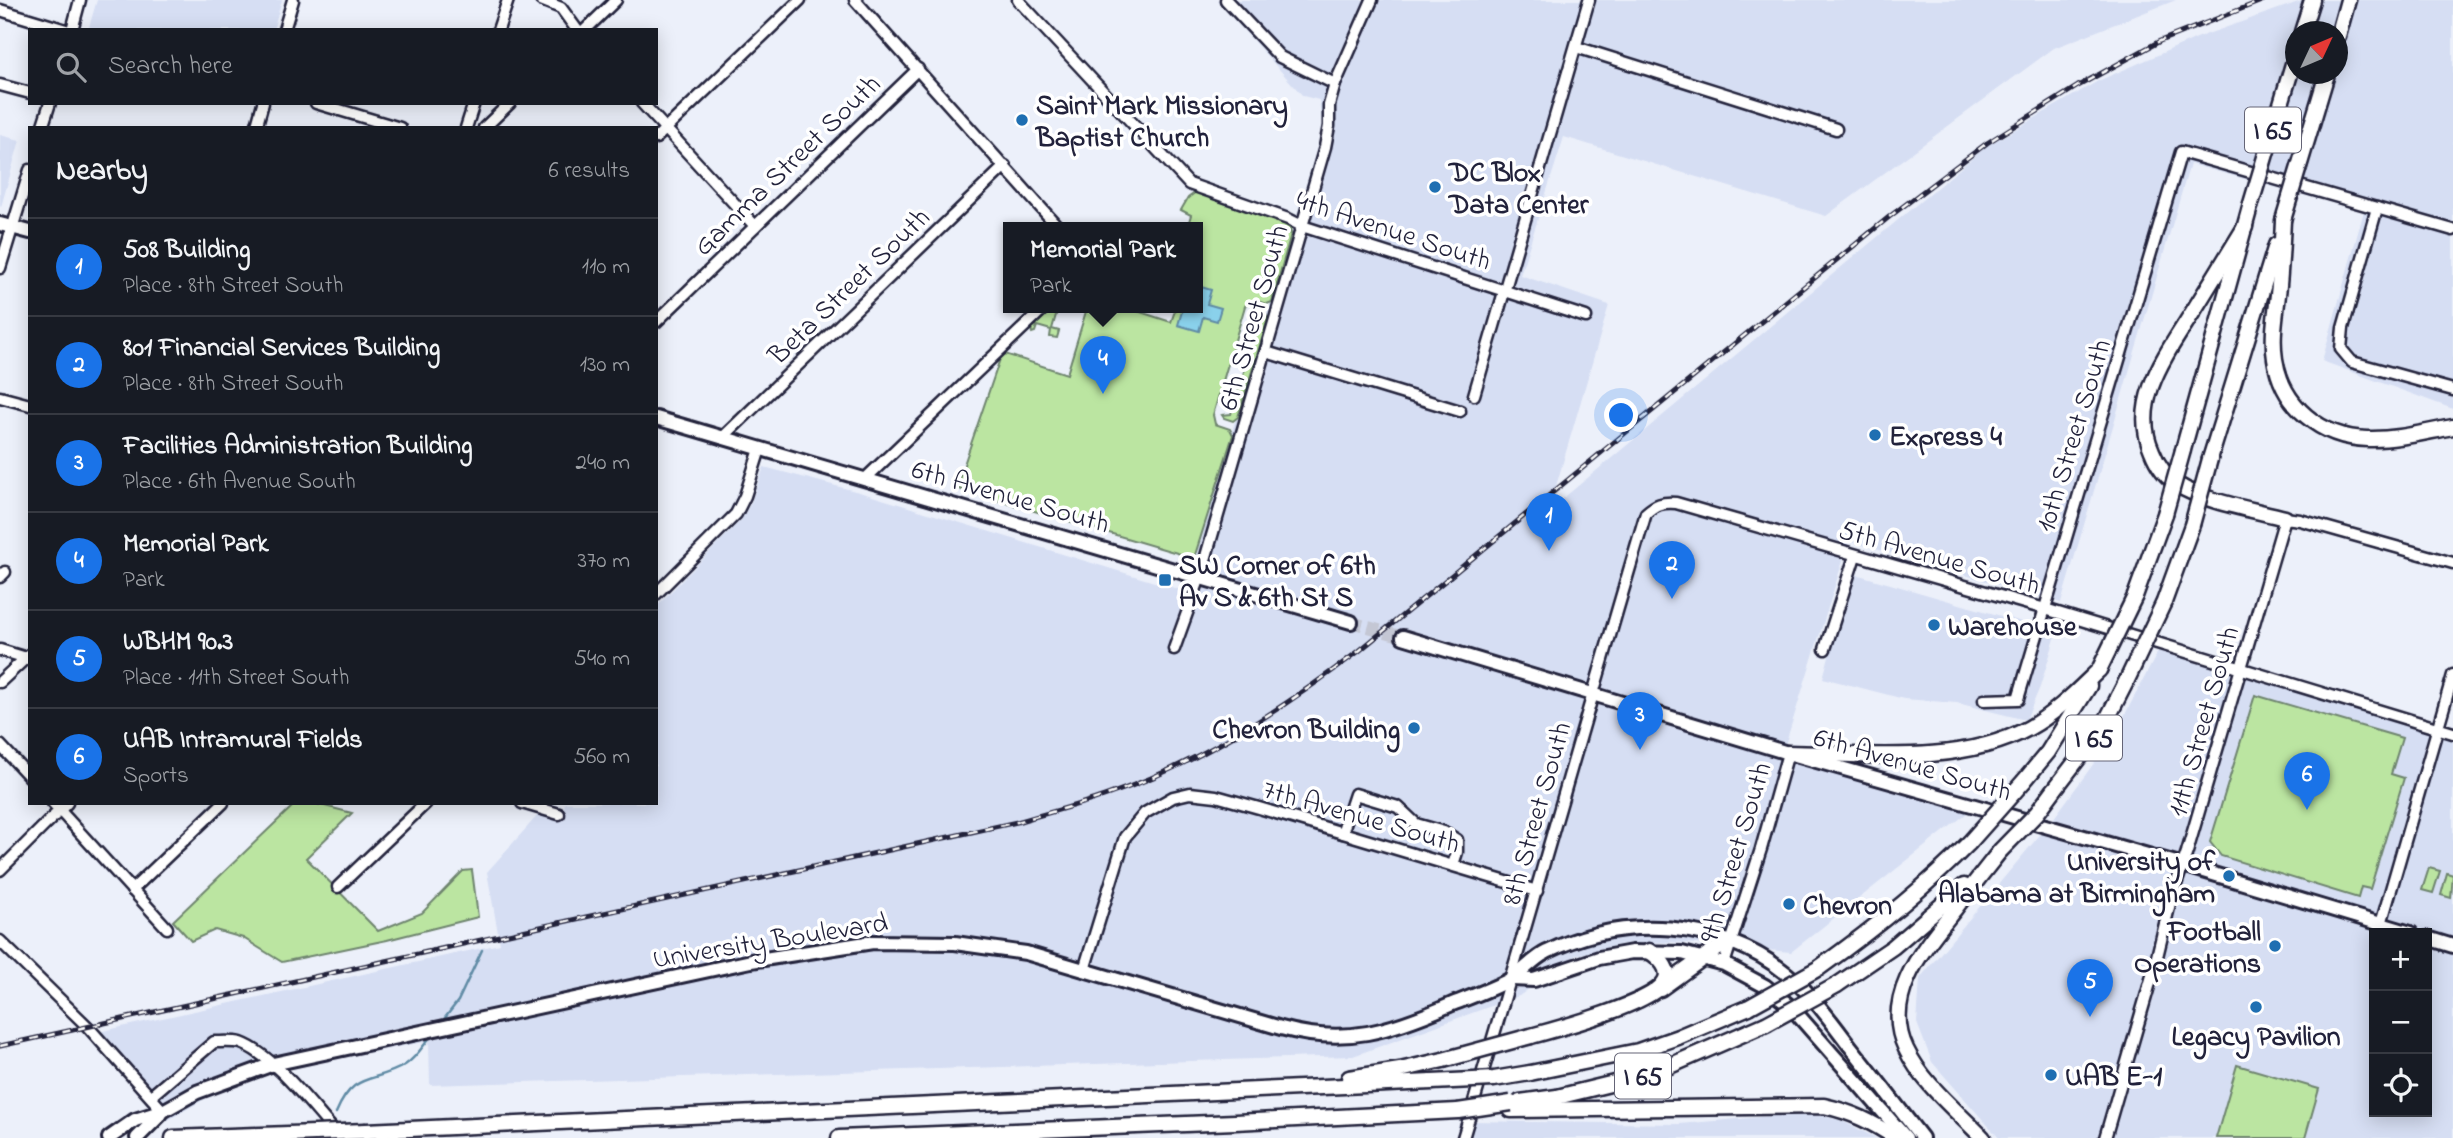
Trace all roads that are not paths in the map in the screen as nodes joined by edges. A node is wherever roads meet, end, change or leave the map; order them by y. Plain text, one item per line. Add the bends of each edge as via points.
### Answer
1 (80, 0) edge
2 (293, 0) edge
3 (508, 0) edge
4 (541, 0) edge
5 (616, 0) edge
6 (800, 0) edge
7 (855, 0) edge
8 (1018, 0) edge
9 (1226, 0) edge
10 (1372, 0) edge
11 (1590, 0) edge
12 (2312, 0) edge
13 (2348, 0) edge
14 (0, 10) edge
15 (2305, 21) edge
16 (2342, 21) edge
17 (59, 28) edge
18 (73, 28) edge
19 (285, 28) edge
20 (499, 28) edge
21 (576, 28) edge
22 (587, 28) edge
23 (1576, 47) junction
24 (918, 69) junction
25 (1335, 84) junction
26 (2286, 84) edge
27 (2324, 84) edge
28 (0, 85) edge
29 (28, 92) edge
30 (49, 105) edge
31 (262, 105) edge
32 (323, 105) edge
33 (473, 105) edge
34 (508, 105) edge
35 (644, 105) edge
36 (43, 126) edge
37 (256, 126) edge
38 (393, 126) edge
39 (467, 126) edge
40 (486, 126) edge
41 (666, 129) junction
42 (1836, 129) dead end
43 (658, 136) edge
44 (1005, 166) junction
45 (28, 175) edge
46 (2376, 208) junction
47 (2283, 220) junction
48 (1054, 222) edge
49 (6, 225) edge
50 (755, 226) junction
51 (1302, 226) junction
52 (2245, 228) junction
53 (2453, 230) edge
54 (28, 231) edge
55 (0, 268) edge
56 (1504, 289) junction
57 (1039, 313) edge
58 (1586, 317) dead end
59 (658, 320) edge
60 (1266, 352) junction
61 (2453, 390) edge
62 (1474, 395) dead end
63 (0, 397) edge
64 (28, 404) edge
65 (1460, 411) dead end
66 (658, 419) edge
67 (2453, 428) edge
68 (722, 438) junction
69 (761, 449) junction
70 (866, 478) junction
71 (1656, 505) joint
72 (2284, 518) junction
73 (1855, 556) junction
74 (2453, 563) edge
75 (1200, 578) junction
76 (658, 592) edge
77 (2045, 609) junction
78 (1351, 622) tunnel mouth
79 (1404, 637) tunnel mouth
80 (1174, 649) dead end
81 (1825, 649) dead end
82 (0, 650) edge
83 (28, 657) edge
84 (2099, 670) junction
85 (2241, 670) junction
86 (2453, 675) edge
87 (0, 682) edge
88 (1593, 693) junction
89 (1984, 700) dead end
90 (2437, 728) junction
91 (2453, 733) edge
92 (0, 745) edge
93 (1788, 753) junction
94 (28, 775) edge
95 (221, 805) edge
96 (424, 805) edge
97 (529, 805) edge
98 (60, 806) edge
99 (559, 814) dead end
100 (1342, 833) junction
101 (2000, 851) junction
102 (1453, 865) junction
103 (2183, 865) junction
104 (0, 870) edge
105 (338, 887) dead end
106 (132, 890) junction
107 (1537, 891) junction
108 (2381, 924) junction
109 (167, 928) dead end
110 (2394, 928) edge
111 (2432, 940) edge
112 (0, 941) edge
113 (1732, 943) junction
114 (2453, 946) edge
115 (1649, 951) junction
116 (1704, 958) junction
117 (1724, 964) junction
118 (1084, 970) junction
119 (1512, 979) junction
120 (1656, 992) junction
121 (273, 1064) junction
122 (1270, 1090) junction
123 (151, 1096) junction
124 (1511, 1106) junction
125 (163, 1111) junction
126 (110, 1138) edge
127 (137, 1138) edge
128 (174, 1138) edge
129 (340, 1138) edge
130 (839, 1138) edge
131 (1463, 1138) edge
132 (1896, 1138) edge
133 (1906, 1138) edge
134 (1922, 1138) edge
135 (1983, 1138) edge
136 (2105, 1138) edge

1 - 18 street
2 - 19 street
3 - 20 street
4 - 21 street via 561,8
5 - 22 street
6 - 41 street
7 - 24 street
8 - 51 street, 4th Avenue South via 1189,184
9 - 25 street via 1280,57
10 - 25 street, 6th Street South
11 - 23 street
12 - 15 highway
13 - 16 highway
14 - 17 street
23 - 42 street
23 - 56 street
24 - 44 street
24 - 50 street, Gamma Street South
25 - 51 street, 6th Street South via 1328,105 1325,147
26 - 52 highway, I 65, bridge
27 - 47 highway, I 65, bridge
28 - 29 street
30 - 36 street
31 - 37 street
32 - 38 street
33 - 39 street
34 - 40 street
35 - 41 street
41 - 43 street
41 - 50 street
44 - 48 street
44 - 68 street, Beta Street South
45 - 49 street
46 - 53 street
46 - 61 street via 2341,349 2352,362
46 - 77 street, 10th Street South via 2181,152
47 - 67 highway via 2274,350 2277,372 2296,406 2316,425 2347,438
47 - 101 highway, I 65, bridge via 2192,525 2164,602 2104,725 2037,813
49 - 54 main road
49 - 55 street
50 - 59 street, Gamma Street South
51 - 56 street, 4th Avenue South
51 - 60 street, 6th Street South
52 - 72 highway via 2158,372 2144,416 2157,464 2178,485
52 - 84 highway, I 65, bridge via 2165,514 2135,596
56 - 58 street, 4th Avenue South
56 - 62 street
57 - 70 street
60 - 65 street
60 - 75 street, 6th Street South
63 - 64 street
66 - 68 main road, 6th Avenue South
68 - 69 main road, 6th Avenue South
69 - 70 main road, 6th Avenue South
69 - 76 street via 736,514
70 - 75 main road, 6th Avenue South
71 - 73 street, 5th Avenue South via 1676,503
71 - 88 street, 8th Street South via 1646,513
72 - 74 street
72 - 85 street, 11th Street South
73 - 77 street, 5th Avenue South
73 - 81 street
75 - 78 main road, 6th Avenue South
75 - 80 street, 6th Street South
77 - 85 street, 5th Avenue South
77 - 89 street, 10th Street South via 2018,699
79 - 88 main road, 6th Avenue South
82 - 83 street
83 - 87 street
84 - 93 highway via 2057,710 1997,742 1946,752 1890,755
84 - 122 highway, I 65, bridge via 2048,752 1939,873 1819,968 1749,1007 1638,1051 1530,1073 1494,1079
85 - 90 street, 5th Avenue South
85 - 103 street, 11th Street South
86 - 90 street
88 - 93 main road, 6th Avenue South
88 - 107 street, 8th Street South
90 - 91 street, 5th Avenue South
90 - 108 street
92 - 94 street
93 - 103 main road, 6th Avenue South
93 - 113 street, 9th Street South
95 - 106 street
96 - 105 street
97 - 99 street
98 - 104 street
98 - 106 street
100 - 102 street, 7th Avenue South
100 - 102 street via 1355,794 1389,803 1416,824 1457,840
100 - 118 street, 7th Avenue South via 1216,796 1189,793 1173,797 1145,813 1125,837
101 - 124 highway, I 65, bridge via 1893,947 1766,1024 1651,1074
101 - 135 highway via 1920,953 1900,998 1899,1025 1905,1048 1920,1073
102 - 107 street, 7th Avenue South
103 - 108 main road, 6th Avenue South
103 - 136 street, 11th Street South
106 - 109 street
107 - 119 street, 8th Street South
108 - 110 main road, 6th Avenue South
111 - 114 main road
112 - 123 street
113 - 116 highway
113 - 117 street, 9th Street South
113 - 119 main road, University Boulevard via 1672,928 1606,931 1544,953
113 - 134 main road, University Boulevard via 1799,984
115 - 116 main road, University Boulevard
115 - 119 main road, University Boulevard via 1599,958 1534,981
115 - 120 highway via 1667,972
116 - 117 main road, University Boulevard
116 - 120 highway
117 - 133 main road, University Boulevard via 1765,986 1791,1007
118 - 119 main road, University Boulevard via 1281,1028 1331,1037 1399,1026
118 - 121 main road, University Boulevard via 1026,953 955,943 873,942 751,961
119 - 131 street, 8th Street South
120 - 122 highway, bridge via 1597,1017 1443,1060
121 - 123 street via 259,1051 238,1042 214,1042
121 - 125 main road, University Boulevard via 197,1092
121 - 129 street
122 - 128 highway, I 65, bridge
123 - 125 street
124 - 130 highway, bridge
124 - 132 highway via 1824,1107 1870,1120
125 - 126 main road via 135,1120
125 - 127 main road

